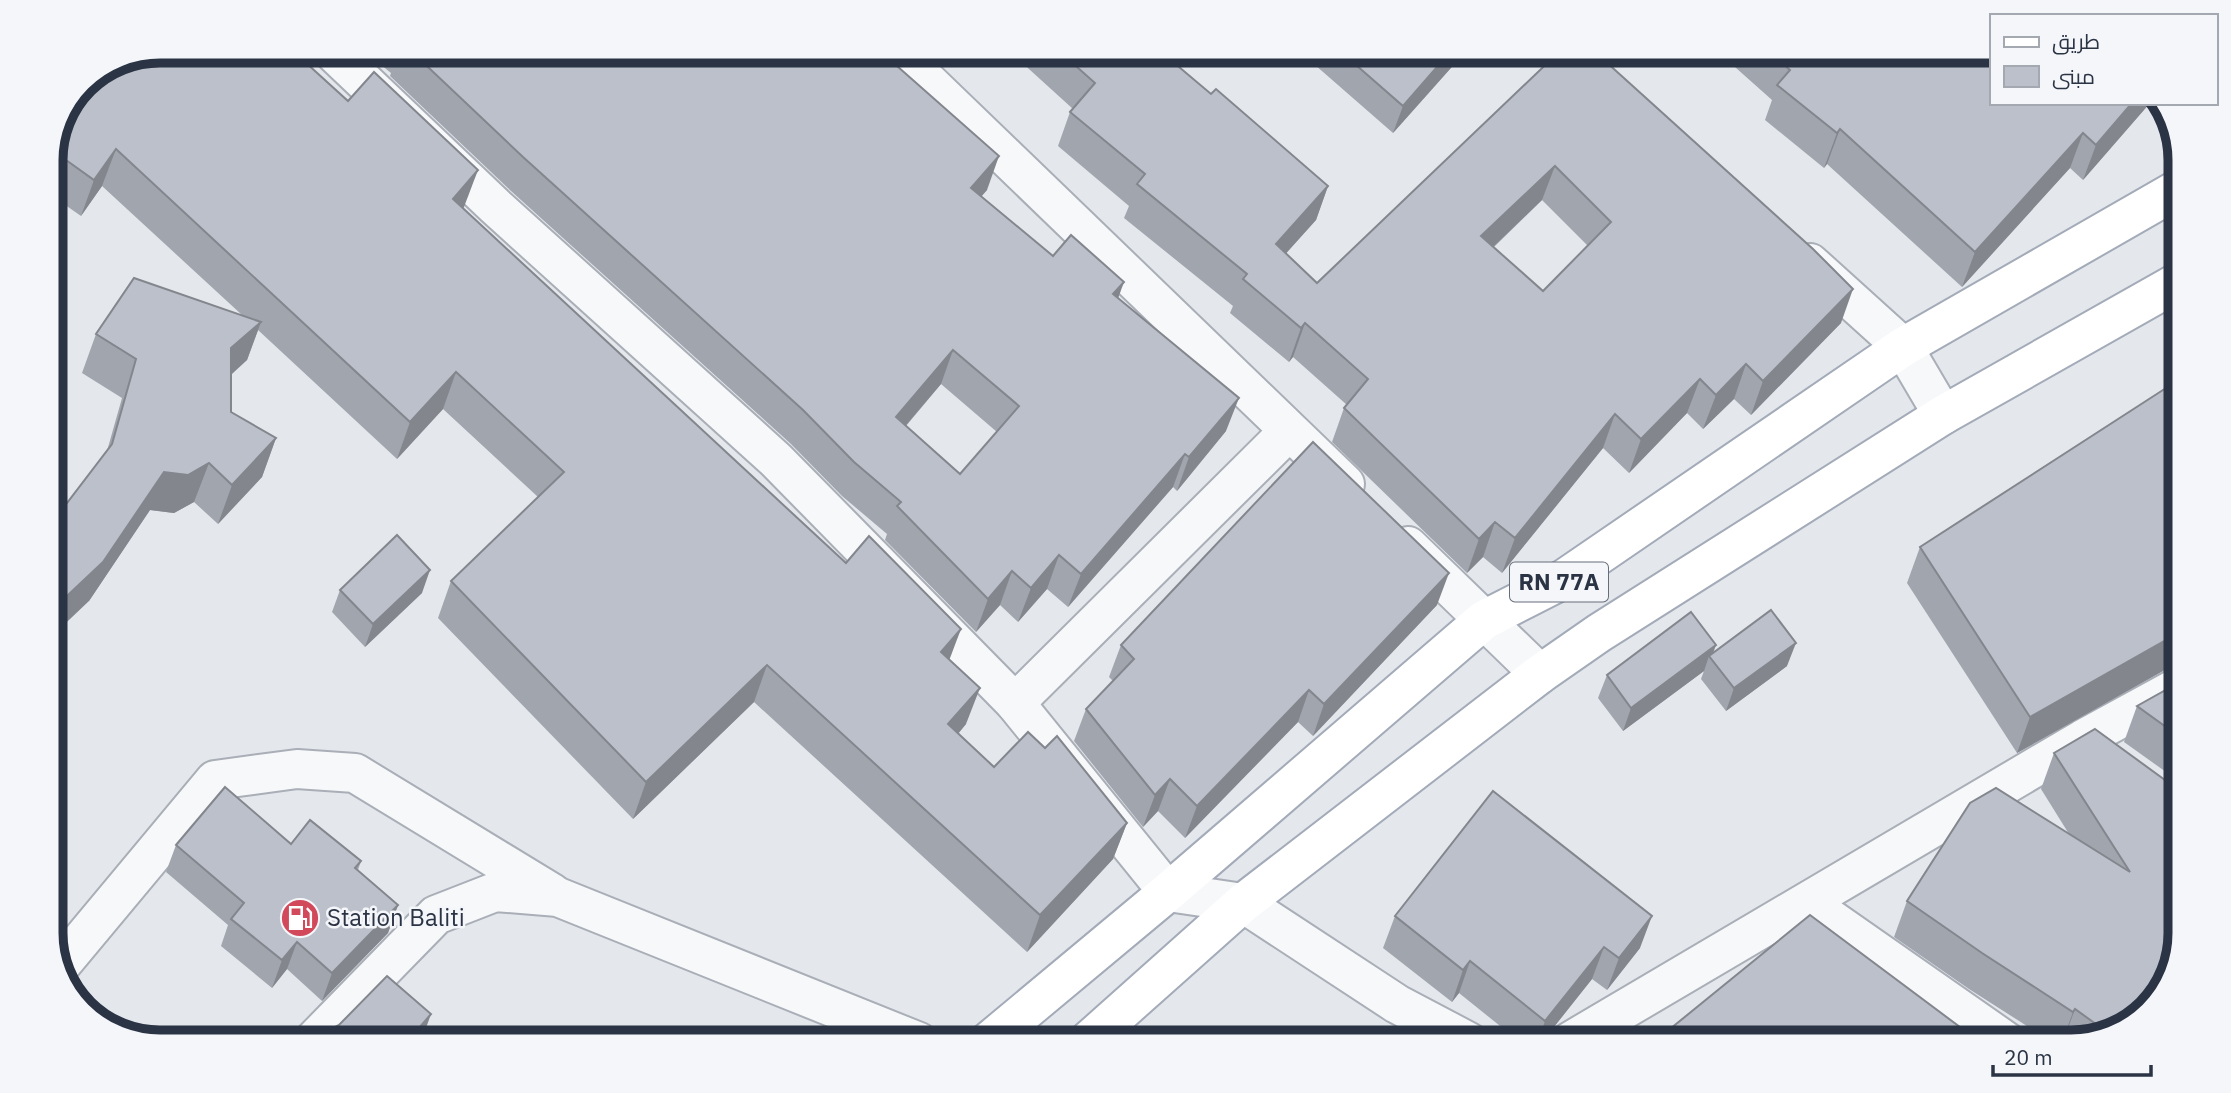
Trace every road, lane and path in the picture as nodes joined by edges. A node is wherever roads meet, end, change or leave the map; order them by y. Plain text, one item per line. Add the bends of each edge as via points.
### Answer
1 (345, 63) edge
2 (908, 63) edge
3 (2168, 195) edge
4 (1781, 236) edge
5 (2168, 288) edge
6 (1903, 347) junction
7 (1943, 415) junction
8 (1289, 431) junction
9 (1484, 620) junction
10 (1540, 674) junction
11 (2168, 693) edge
12 (1015, 704) junction
13 (2083, 739) junction
14 (2115, 762) edge
15 (1168, 892) junction
16 (558, 897) junction
17 (1243, 902) junction
18 (1808, 903) junction
19 (67, 959) edge
20 (324, 1030) edge
21 (889, 1030) edge
22 (1002, 1030) edge
23 (1100, 1030) edge
24 (1446, 1030) edge
25 (1590, 1030) edge
26 (1990, 1030) edge

1 - 12 street via 776,460
2 - 8 street
3 - 6 main road, RN 77A
4 - 6 street
5 - 7 main road
6 - 7 street
6 - 9 main road, RN 77A via 1564,579
7 - 10 main road
8 - 9 street
8 - 12 street
9 - 10 street
9 - 15 main road, RN 77A
10 - 17 main road
11 - 13 street
12 - 15 street
13 - 14 street
13 - 18 street
15 - 17 street
15 - 22 main road, RN 77A
16 - 19 street via 355,773 297,769 215,780
16 - 20 street via 495,892 436,915
16 - 21 street
17 - 23 main road
17 - 24 street via 1397,1004
18 - 25 street
18 - 26 street

